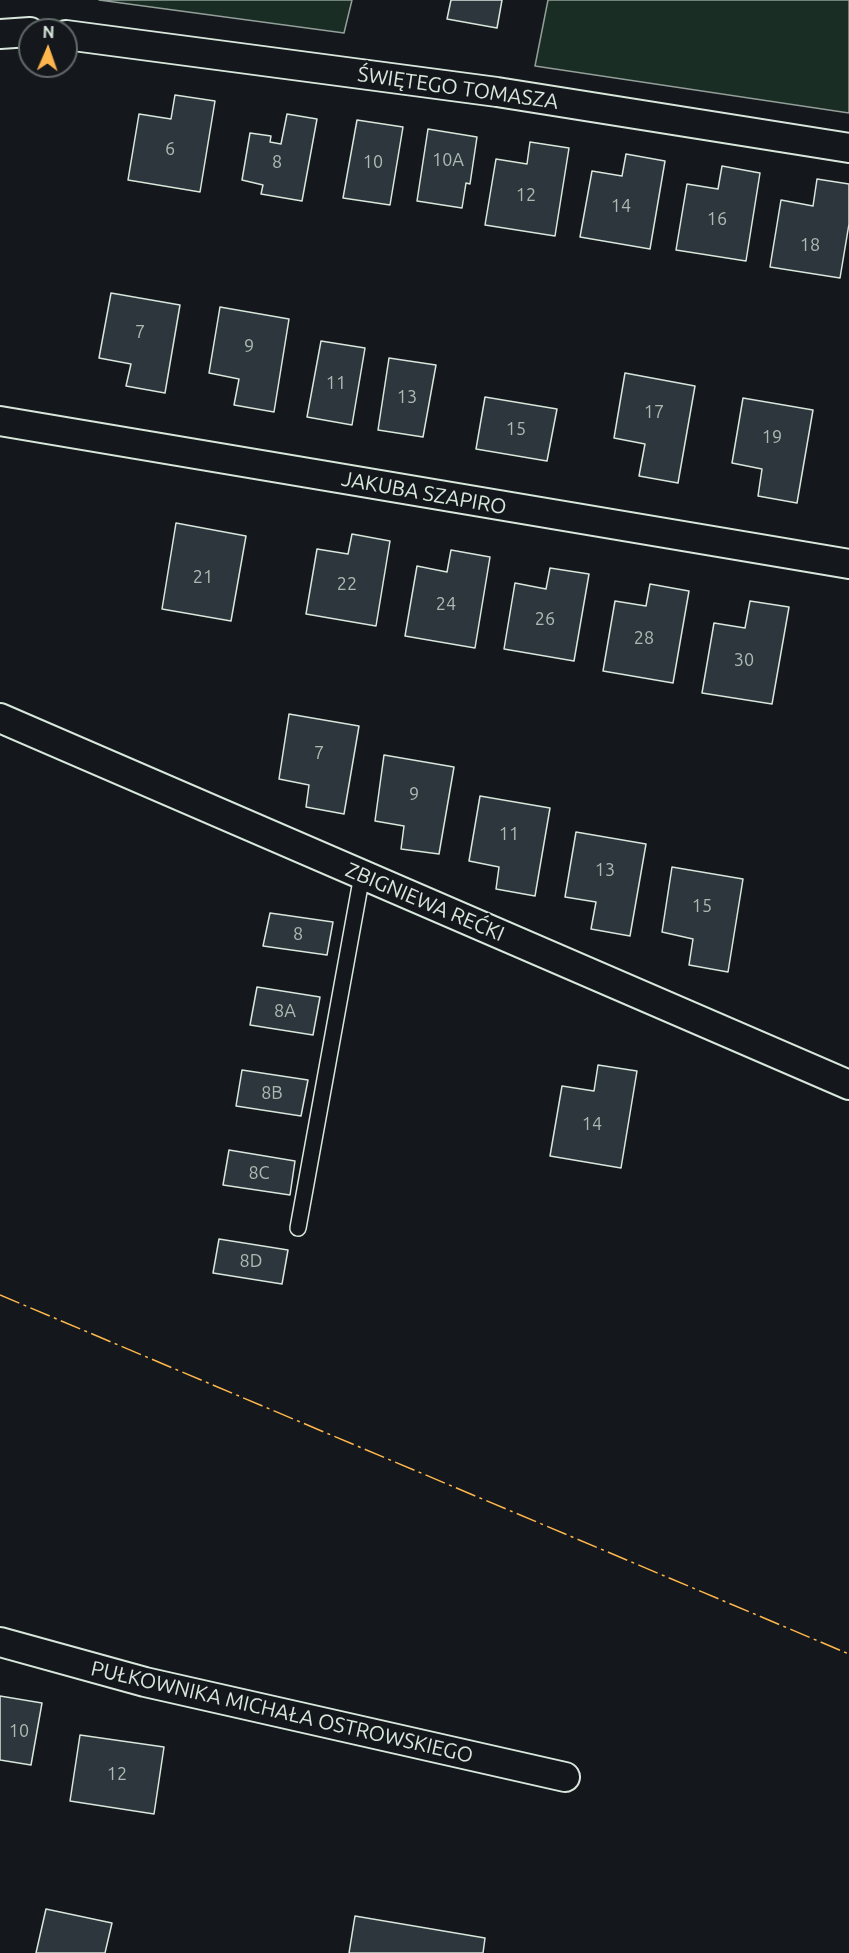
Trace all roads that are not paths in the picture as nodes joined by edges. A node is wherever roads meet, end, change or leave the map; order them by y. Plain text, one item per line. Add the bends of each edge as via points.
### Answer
1 (18, 33) edge
2 (0, 34) edge
3 (78, 37) edge
4 (849, 148) edge
5 (0, 422) edge
6 (849, 564) edge
7 (0, 718) edge
8 (362, 875) junction
9 (849, 1086) edge
10 (298, 1228) dead end
11 (0, 1642) edge
12 (565, 1777) dead end

1 - 2 street
3 - 4 street, ŚWIĘTEGO TOMASZA via 497,92
5 - 6 street, JAKUBA SZAPIRO
7 - 8 street, ZBIGNIEWA REĆKI
8 - 9 street, ZBIGNIEWA REĆKI
8 - 10 lane
11 - 12 street, PUŁKOWNIKA MICHAŁA OSTROWSKIEGO via 145,1682

